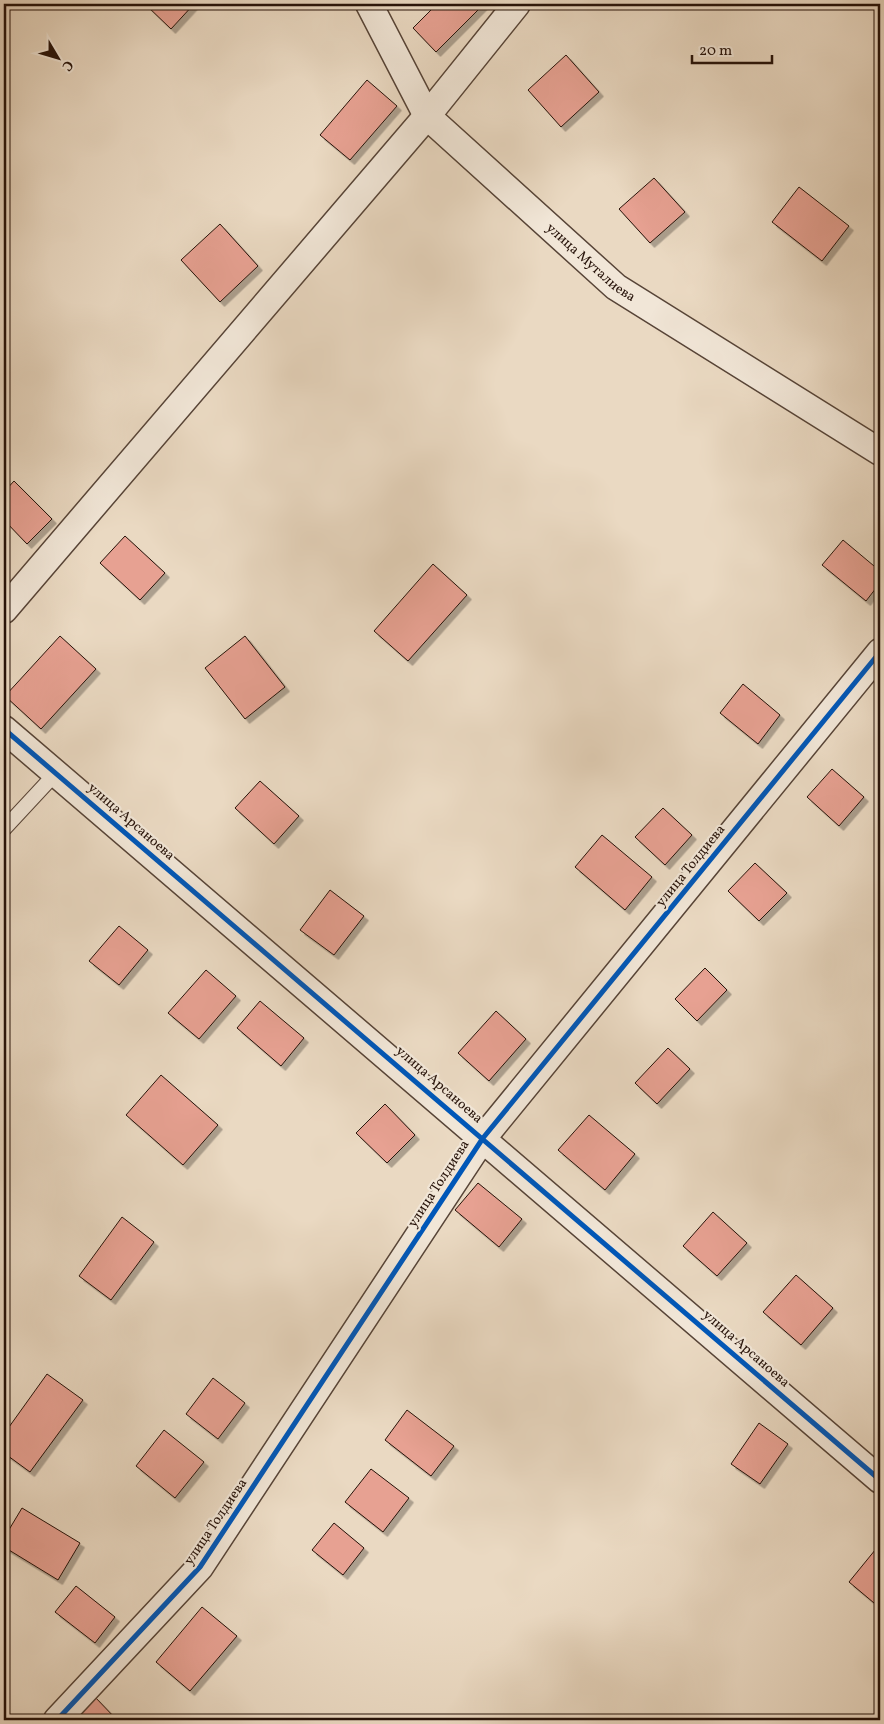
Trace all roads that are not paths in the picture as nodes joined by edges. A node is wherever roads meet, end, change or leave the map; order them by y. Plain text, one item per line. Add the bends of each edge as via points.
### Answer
1 (369, 4) edge
2 (517, 4) edge
3 (427, 116) junction
4 (880, 452) edge
5 (4, 610) edge
6 (880, 652) edge
7 (4, 729) edge
8 (56, 773) junction
9 (4, 829) edge
10 (483, 1138) junction
11 (880, 1480) edge
12 (57, 1720) edge

1 - 3 street, улица Муталиева
2 - 3 street
3 - 4 street, улица Муталиева via 616,287
3 - 5 street
6 - 10 street, улица Толдиева
7 - 8 street, улица Арсаноева
8 - 9 lane
8 - 10 street, улица Арсаноева
10 - 11 street, улица Арсаноева
10 - 12 street, улица Толдиева via 200,1568

